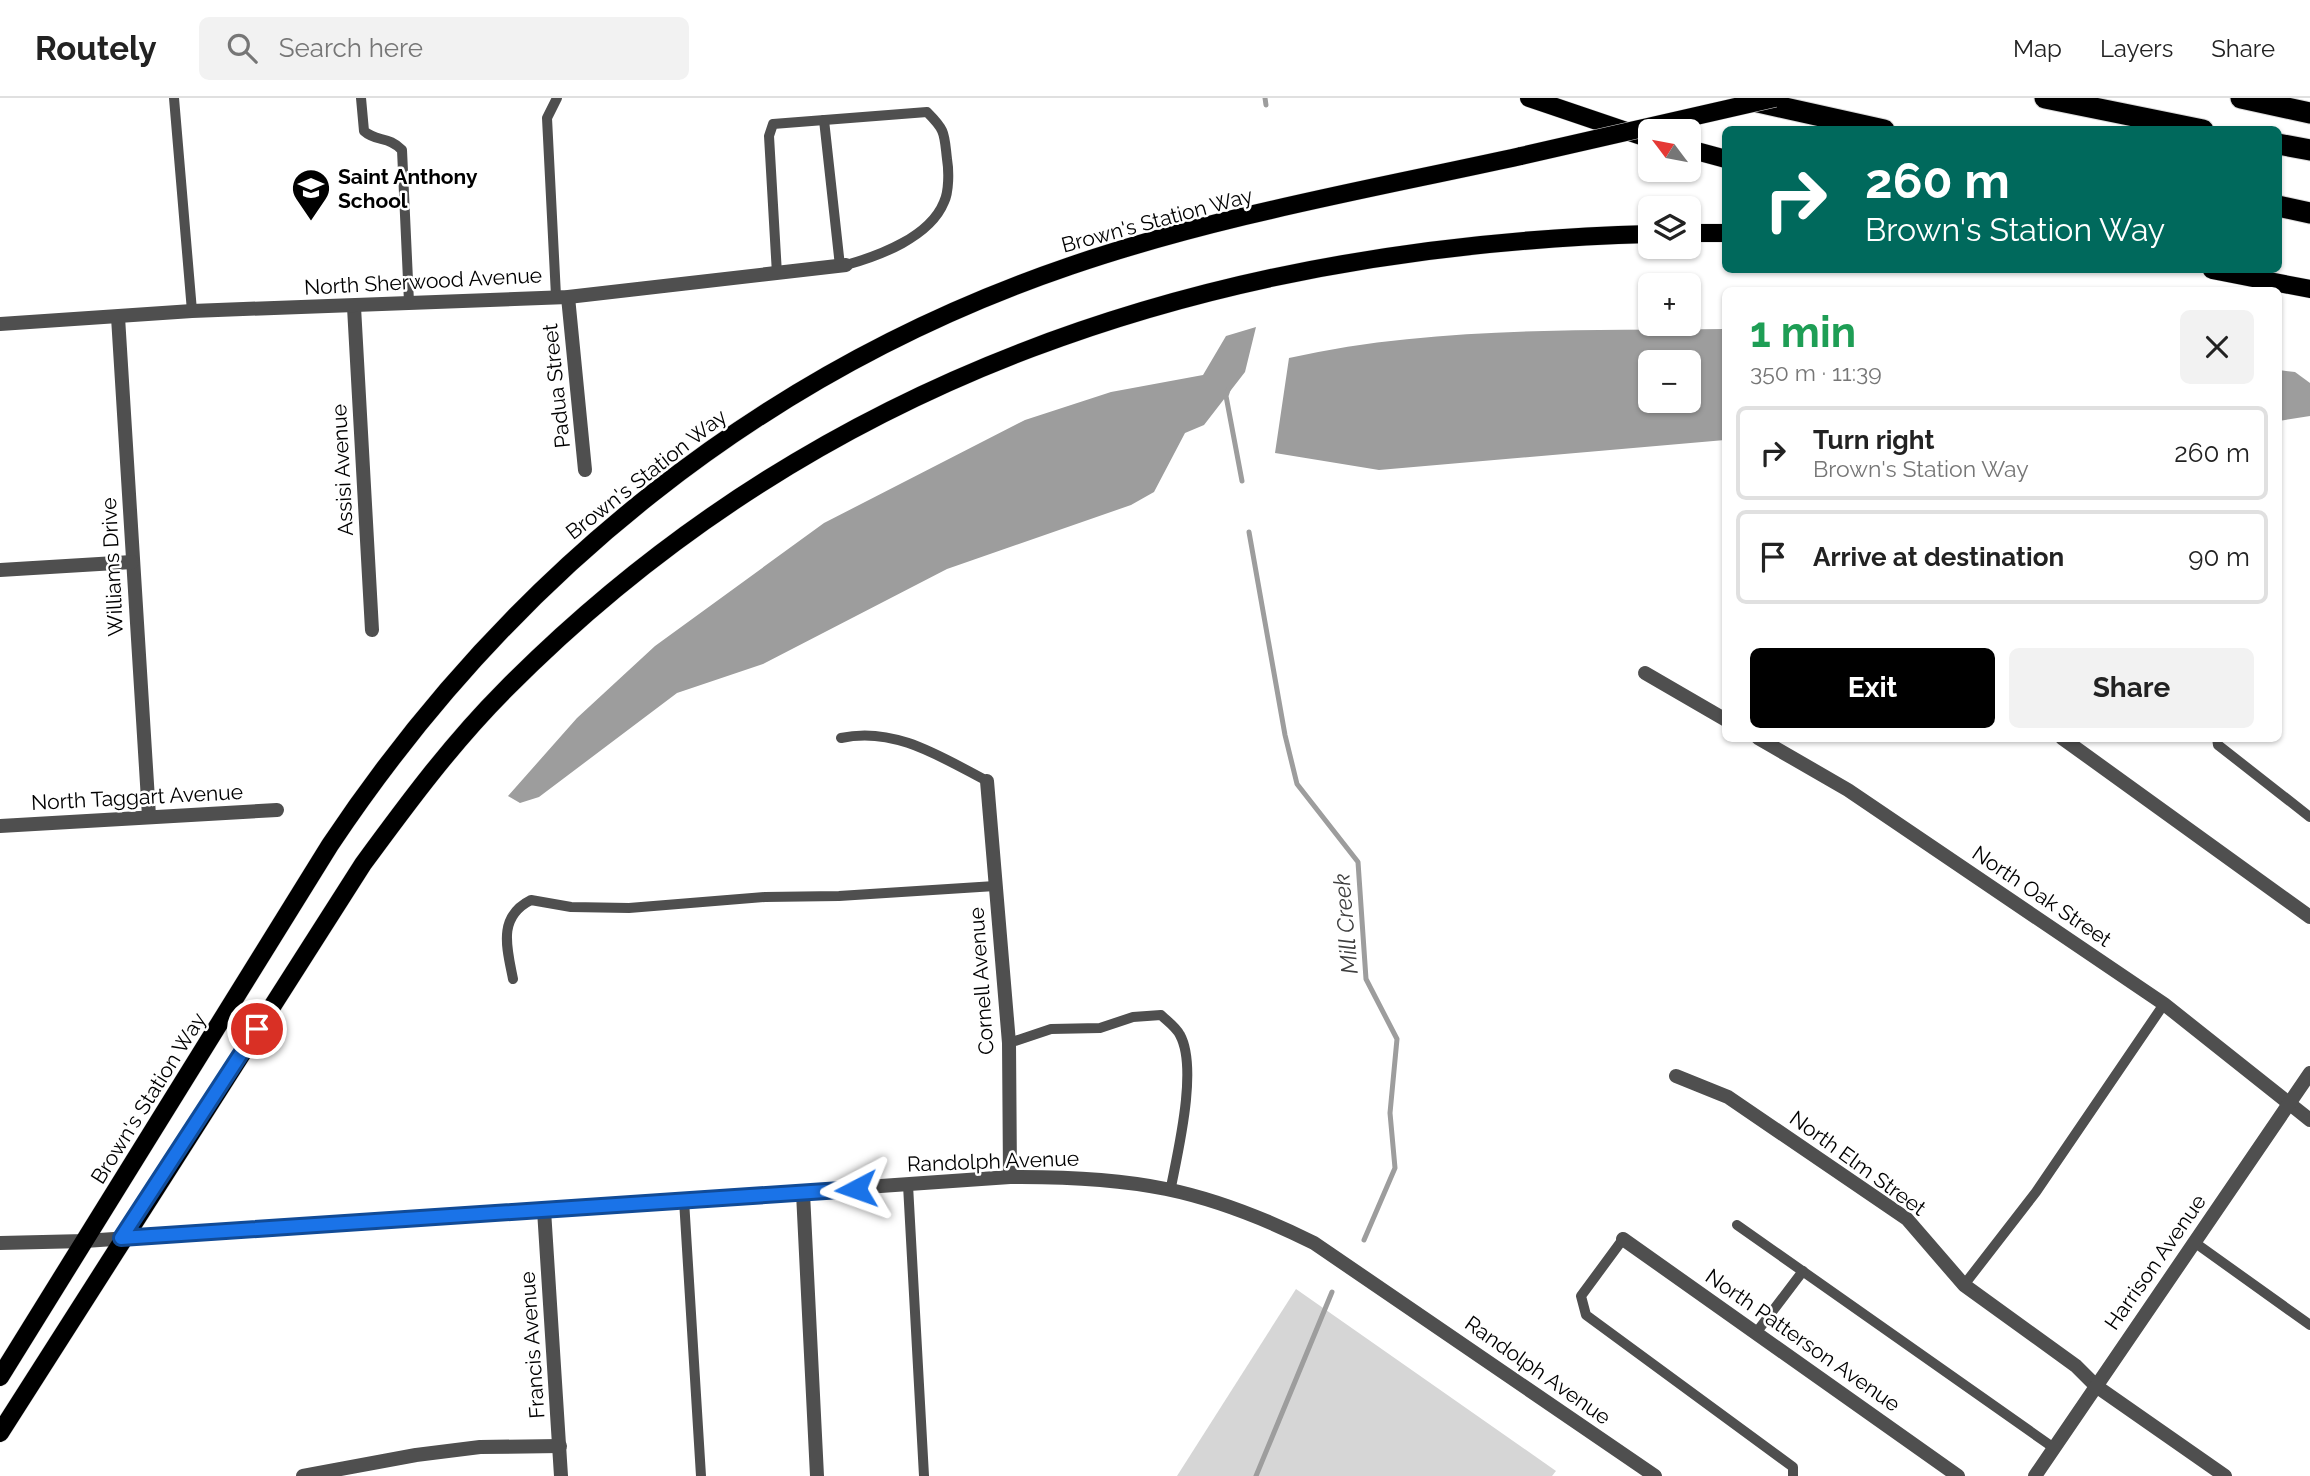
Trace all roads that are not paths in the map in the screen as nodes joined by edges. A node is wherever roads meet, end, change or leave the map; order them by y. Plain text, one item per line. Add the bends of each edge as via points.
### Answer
1 (174, 98) edge
2 (361, 98) edge
3 (556, 98) edge
4 (1529, 98) edge
5 (1743, 98) edge
6 (1775, 98) edge
7 (2045, 98) edge
8 (2241, 98) edge
9 (2310, 113) edge
10 (824, 120) junction
11 (1866, 126) edge
12 (2183, 126) edge
13 (1638, 135) edge
14 (2282, 145) edge
15 (2310, 150) edge
16 (1701, 152) edge
17 (1722, 158) edge
18 (2282, 207) edge
19 (2310, 213) edge
20 (1701, 233) edge
21 (1722, 233) edge
22 (1638, 235) edge
23 (843, 265) junction
24 (2227, 273) edge
25 (777, 274) junction
26 (2310, 289) edge
27 (562, 297) junction
28 (409, 302) junction
29 (354, 307) junction
30 (192, 311) junction
31 (118, 317) junction
32 (0, 324) edge
33 (585, 470) dead end
34 (132, 562) junction
35 (0, 570) edge
36 (372, 631) dead end
37 (1645, 673) dead end
38 (1722, 718) edge
39 (841, 738) dead end
40 (1765, 742) edge
41 (2068, 742) edge
42 (2218, 742) edge
43 (987, 781) joint
44 (276, 810) dead end
45 (149, 816) junction
46 (2310, 817) edge
47 (0, 826) edge
48 (995, 886) junction
49 (2310, 917) edge
50 (513, 979) dead end
51 (2164, 1004) junction
52 (1009, 1043) junction
53 (2310, 1073) edge
54 (1676, 1076) dead end
55 (2290, 1106) junction
56 (2310, 1120) edge
57 (1010, 1177) junction
58 (908, 1185) junction
59 (1171, 1187) junction
60 (803, 1193) junction
61 (684, 1200) junction
62 (544, 1210) junction
63 (1737, 1225) dead end
64 (121, 1238) junction
65 (1623, 1239) joint
66 (85, 1241) junction
67 (2194, 1242) junction
68 (0, 1243) edge
69 (1803, 1271) junction
70 (1964, 1285) junction
71 (2310, 1325) edge
72 (1756, 1333) junction
73 (0, 1377) edge
74 (2096, 1386) junction
75 (0, 1433) edge
76 (560, 1446) junction
77 (2054, 1448) junction
78 (303, 1476) edge
79 (561, 1476) edge
80 (701, 1476) edge
81 (817, 1476) edge
82 (924, 1476) edge
83 (1655, 1476) edge
84 (1793, 1476) edge
85 (1958, 1476) edge
86 (2035, 1476) edge
87 (2225, 1476) edge

1 - 30 lane
2 - 28 lane via 364,131 393,141 402,150
3 - 27 lane via 547,118
4 - 13 main road
5 - 11 highway
6 - 66 main road, Brown's Station Way, bridge via 1215,225 1069,266 872,351 706,451 615,522 520,609 392,756 330,845
7 - 12 highway
8 - 9 highway
10 - 23 lane
10 - 23 lane via 927,112 943,127 948,165 946,201 935,217 876,257
10 - 25 lane via 774,124 769,136
14 - 15 highway
16 - 17 main road
18 - 19 highway
20 - 21 main road
22 - 64 main road via 1541,239 1394,257 1153,307 1043,342 910,399 814,450 711,514 611,592 502,692 410,800 363,864
23 - 25 street, North Sherwood Avenue
24 - 26 main road
25 - 27 street, North Sherwood Avenue
27 - 28 street, North Sherwood Avenue
27 - 33 street, Padua Street
28 - 29 street, North Sherwood Avenue
29 - 30 street, North Sherwood Avenue
29 - 36 street, Assisi Avenue
30 - 31 street, North Sherwood Avenue
31 - 32 street, North Sherwood Avenue
31 - 34 street, Williams Drive
34 - 35 street
34 - 45 street, Williams Drive
37 - 38 street
39 - 43 lane via 864,733 918,744
40 - 51 street, North Oak Street via 1848,790
41 - 49 street
42 - 46 lane
43 - 48 street, Cornell Avenue
44 - 45 street, North Taggart Avenue
45 - 47 street, North Taggart Avenue
48 - 50 lane via 629,908 571,908 531,900 511,916 505,937
48 - 52 street, Cornell Avenue
51 - 55 street, North Oak Street
51 - 70 lane via 2036,1192
52 - 57 street, Cornell Avenue
52 - 59 lane via 1052,1029 1100,1028 1133,1017 1161,1015 1179,1033 1187,1055 1184,1122
53 - 55 street, Harrison Avenue
54 - 70 street, North Elm Street via 1728,1097 1898,1213 1938,1251
55 - 56 street, North Oak Street
55 - 67 street, Harrison Avenue
57 - 58 street, Randolph Avenue
57 - 59 street, Randolph Avenue via 1076,1177
58 - 60 street, Randolph Avenue
58 - 82 lane
59 - 83 street, Randolph Avenue via 1259,1215 1314,1243
60 - 61 street, Randolph Avenue
60 - 81 street
61 - 62 street, Randolph Avenue
61 - 80 lane
62 - 64 street, Randolph Avenue
62 - 76 street, Francis Avenue
63 - 69 lane
64 - 66 street, Randolph Avenue
64 - 75 main road
65 - 72 street, North Patterson Avenue
65 - 84 lane via 1581,1296 1586,1315 1793,1467
66 - 68 street, Randolph Avenue
66 - 73 main road, Brown's Station Way
67 - 71 lane
67 - 74 street, Harrison Avenue
69 - 72 lane
69 - 77 lane
70 - 74 street, North Elm Street via 2076,1366
72 - 85 street, North Patterson Avenue
74 - 77 street, Harrison Avenue
74 - 87 street, North Elm Street
76 - 78 street via 467,1448
76 - 79 street, Francis Avenue
77 - 86 street, Harrison Avenue

